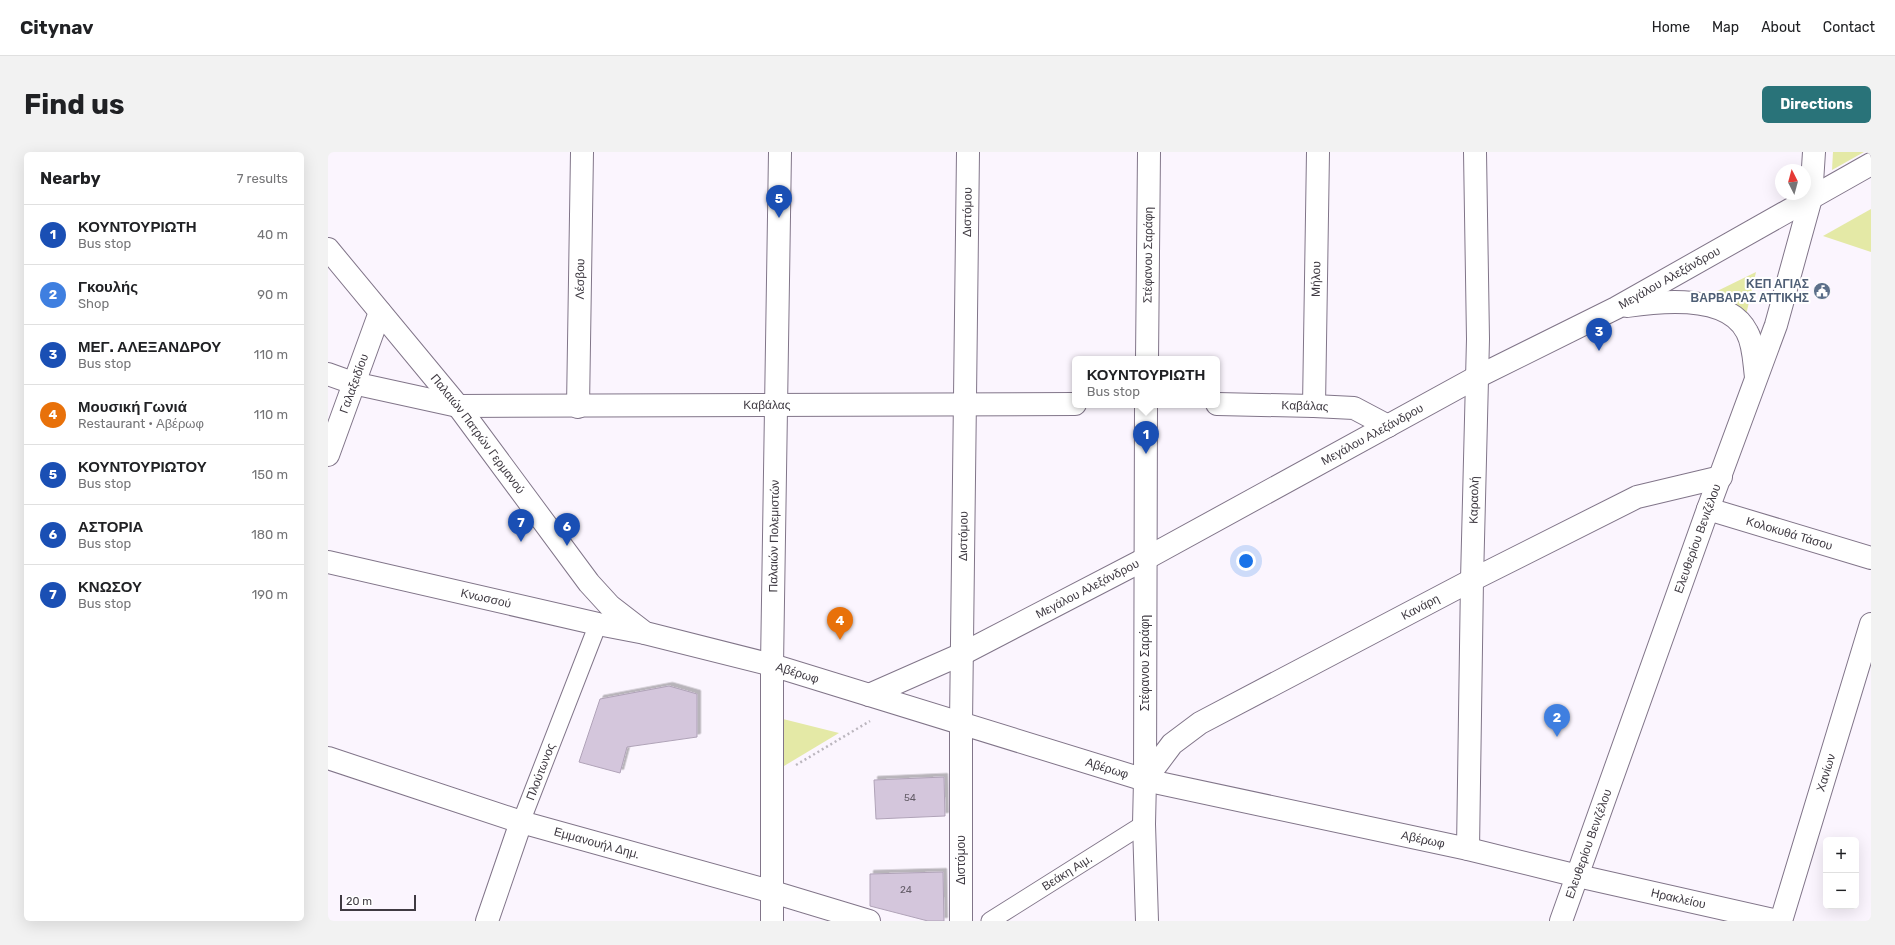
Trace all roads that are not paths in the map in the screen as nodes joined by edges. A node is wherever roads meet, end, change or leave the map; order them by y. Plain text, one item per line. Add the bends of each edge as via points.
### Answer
1 (582, 152) edge
2 (780, 152) edge
3 (968, 152) edge
4 (1149, 152) edge
5 (1318, 152) edge
6 (1475, 152) edge
7 (1814, 152) edge
8 (1871, 164) edge
9 (1811, 198) joint
10 (1807, 200) edge
11 (1810, 200) edge
12 (328, 249) edge
13 (1616, 308) junction
14 (380, 312) junction
15 (1147, 356) edge
16 (328, 374) edge
17 (1477, 377) junction
18 (1756, 377) junction
19 (353, 383) junction
20 (1072, 404) edge
21 (1220, 404) edge
22 (458, 406) junction
23 (578, 406) junction
24 (776, 406) junction
25 (965, 406) junction
26 (1314, 406) junction
27 (1146, 408) edge
28 (1388, 426) junction
29 (328, 455) edge
30 (1721, 477) junction
31 (1708, 509) junction
32 (1871, 558) edge
33 (1145, 559) junction
34 (328, 562) edge
35 (1472, 580) junction
36 (598, 624) junction
37 (1871, 624) edge
38 (645, 633) junction
39 (962, 654) junction
40 (772, 665) junction
41 (869, 695) junction
42 (961, 723) junction
43 (328, 758) edge
44 (1145, 780) junction
45 (521, 822) junction
46 (1144, 824) junction
47 (1468, 849) junction
48 (1578, 876) junction
49 (773, 892) junction
50 (488, 921) edge
51 (772, 921) edge
52 (869, 921) edge
53 (961, 921) edge
54 (990, 921) edge
55 (1147, 921) edge
56 (1561, 921) edge
57 (1778, 921) edge
58 (1781, 921) edge

1 - 23 street, Λέσβου
2 - 24 street, Παλαιών Πολεμιστών
3 - 25 street, Διστόμου
4 - 15 street, Στέφανου Σαράφη
5 - 26 street, Μήλου
6 - 17 street, Καραολή
7 - 9 street, Ελευθερίου Βενιζέλου
8 - 9 street, Μεγάλου Αλεξάνδρου
10 - 13 street, Μεγάλου Αλεξάνδρου
11 - 18 street, Ελευθερίου Βενιζέλου via 1776,325
12 - 14 street, Παλαιών Πατρών Γερμανού
13 - 17 street, Μεγάλου Αλεξάνδρου
13 - 18 street via 1676,301 1720,309 1735,318 1746,330 1751,343
14 - 19 street, Γαλαξειδίου
14 - 22 street, Παλαιών Πατρών Γερμανού
16 - 19 street, Καβάλας
17 - 28 street, Μεγάλου Αλεξάνδρου
17 - 35 street, Καραολή
18 - 30 street, Ελευθερίου Βενιζέλου
19 - 22 street, Καβάλας
19 - 29 street, Γαλαξειδίου
20 - 25 street, Καβάλας
21 - 26 street, Καβάλας
22 - 23 street, Καβάλας
22 - 38 street, Παλαιών Πατρών Γερμανού via 589,583 610,606
23 - 24 street, Καβάλας
24 - 25 street, Καβάλας
24 - 40 street, Παλαιών Πολεμιστών
25 - 39 street, Διστόμου
26 - 28 street, Καβάλας via 1354,408
27 - 33 street, Στέφανου Σαράφη
28 - 33 street, Μεγάλου Αλεξάνδρου
30 - 31 street, Ελευθερίου Βενιζέλου
30 - 35 street, Κανάρη via 1637,497
31 - 32 street, Κολοκυθά Τάσου
31 - 48 street, Ελευθερίου Βενιζέλου
33 - 39 street, Μεγάλου Αλεξάνδρου
33 - 44 street, Στέφανου Σαράφη
34 - 36 street, Κνωσσού
35 - 44 street, Κανάρη via 1200,722 1172,744
35 - 47 street, Καραολή
36 - 38 street, Κνωσσού
36 - 45 street, Πλούτωνος
37 - 58 street, Χανίων
38 - 40 street, Αβέρωφ
39 - 41 street, Μεγάλου Αλεξάνδρου
39 - 42 street, Διστόμου
40 - 41 street, Αβέρωφ
40 - 49 street, Παλαιών Πολεμιστών
41 - 42 street, Αβέρωφ
42 - 44 street, Αβέρωφ
42 - 53 street, Διστόμου
43 - 45 street, Εμμανουήλ Δημ.
44 - 46 street, Στέφανου Σαράφη
44 - 47 street, Αβέρωφ
45 - 49 street, Εμμανουήλ Δημ.
45 - 50 street, Πλούτωνος
46 - 54 street, Βεάκη Αιμ.
46 - 55 street, Στέφανου Σαράφη
47 - 48 street, Αβέρωφ
48 - 56 street, Ελευθερίου Βενιζέλου
48 - 57 street, Ηρακλείου
49 - 51 street, Παλαιών Πολεμιστών
49 - 52 street, Εμμανουήλ Δημ.

